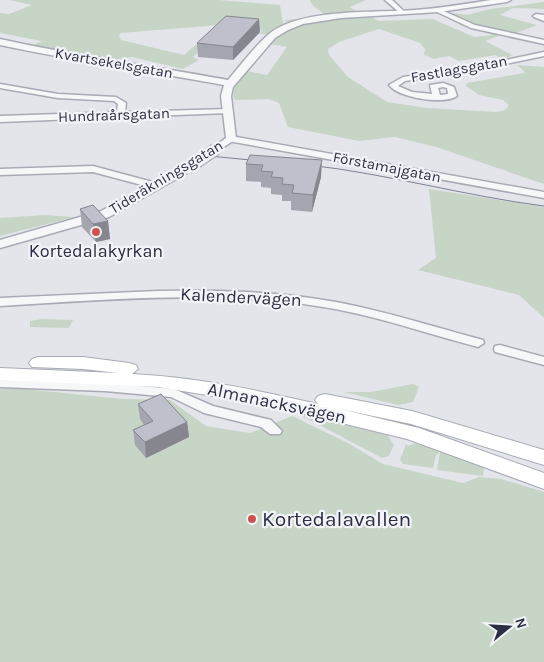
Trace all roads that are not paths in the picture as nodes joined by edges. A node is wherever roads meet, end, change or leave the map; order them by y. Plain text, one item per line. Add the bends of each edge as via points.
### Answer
1 (388, 0) edge
2 (507, 0) edge
3 (437, 10) junction
4 (402, 13) junction
5 (0, 42) edge
6 (544, 42) edge
7 (544, 54) edge
8 (229, 83) junction
9 (0, 86) edge
10 (437, 97) dead end
11 (228, 111) junction
12 (121, 114) junction
13 (0, 119) edge
14 (231, 139) junction
15 (0, 172) edge
16 (157, 186) junction
17 (544, 195) edge
18 (0, 244) edge
19 (0, 302) edge
20 (478, 343) dead end
21 (500, 349) dead end
22 (544, 361) edge
23 (0, 364) edge
24 (0, 374) edge
25 (0, 383) edge
26 (275, 431) dead end
27 (544, 458) edge
28 (544, 480) edge

1 - 4 street
2 - 3 street
3 - 4 street
3 - 6 street via 473,27
4 - 8 street via 322,19 286,28 272,36
5 - 8 street, Kvartsekelsgatan
7 - 10 street, Fastlagsgatan via 403,79 393,85 401,92
8 - 11 street, Tideräkningsgatan via 226,92
9 - 12 street via 58,96 116,99 122,102
11 - 12 street, Hundraårsgatan
11 - 14 street, Tideräkningsgatan
12 - 13 street, Hundraårsgatan
14 - 16 street, Tideräkningsgatan, bridge
14 - 17 street, Förstamajgatan
15 - 16 street via 93,169
16 - 18 street, Tideräkningsgatan via 105,214
19 - 20 street, Kalendervägen via 180,293 253,296 357,310
21 - 22 street
23 - 27 main road, Almanacksvägen via 84,363 231,381 412,418
24 - 28 main road, Almanacksvägen via 158,381 268,398 412,433
25 - 26 street via 174,393 210,410 266,423

